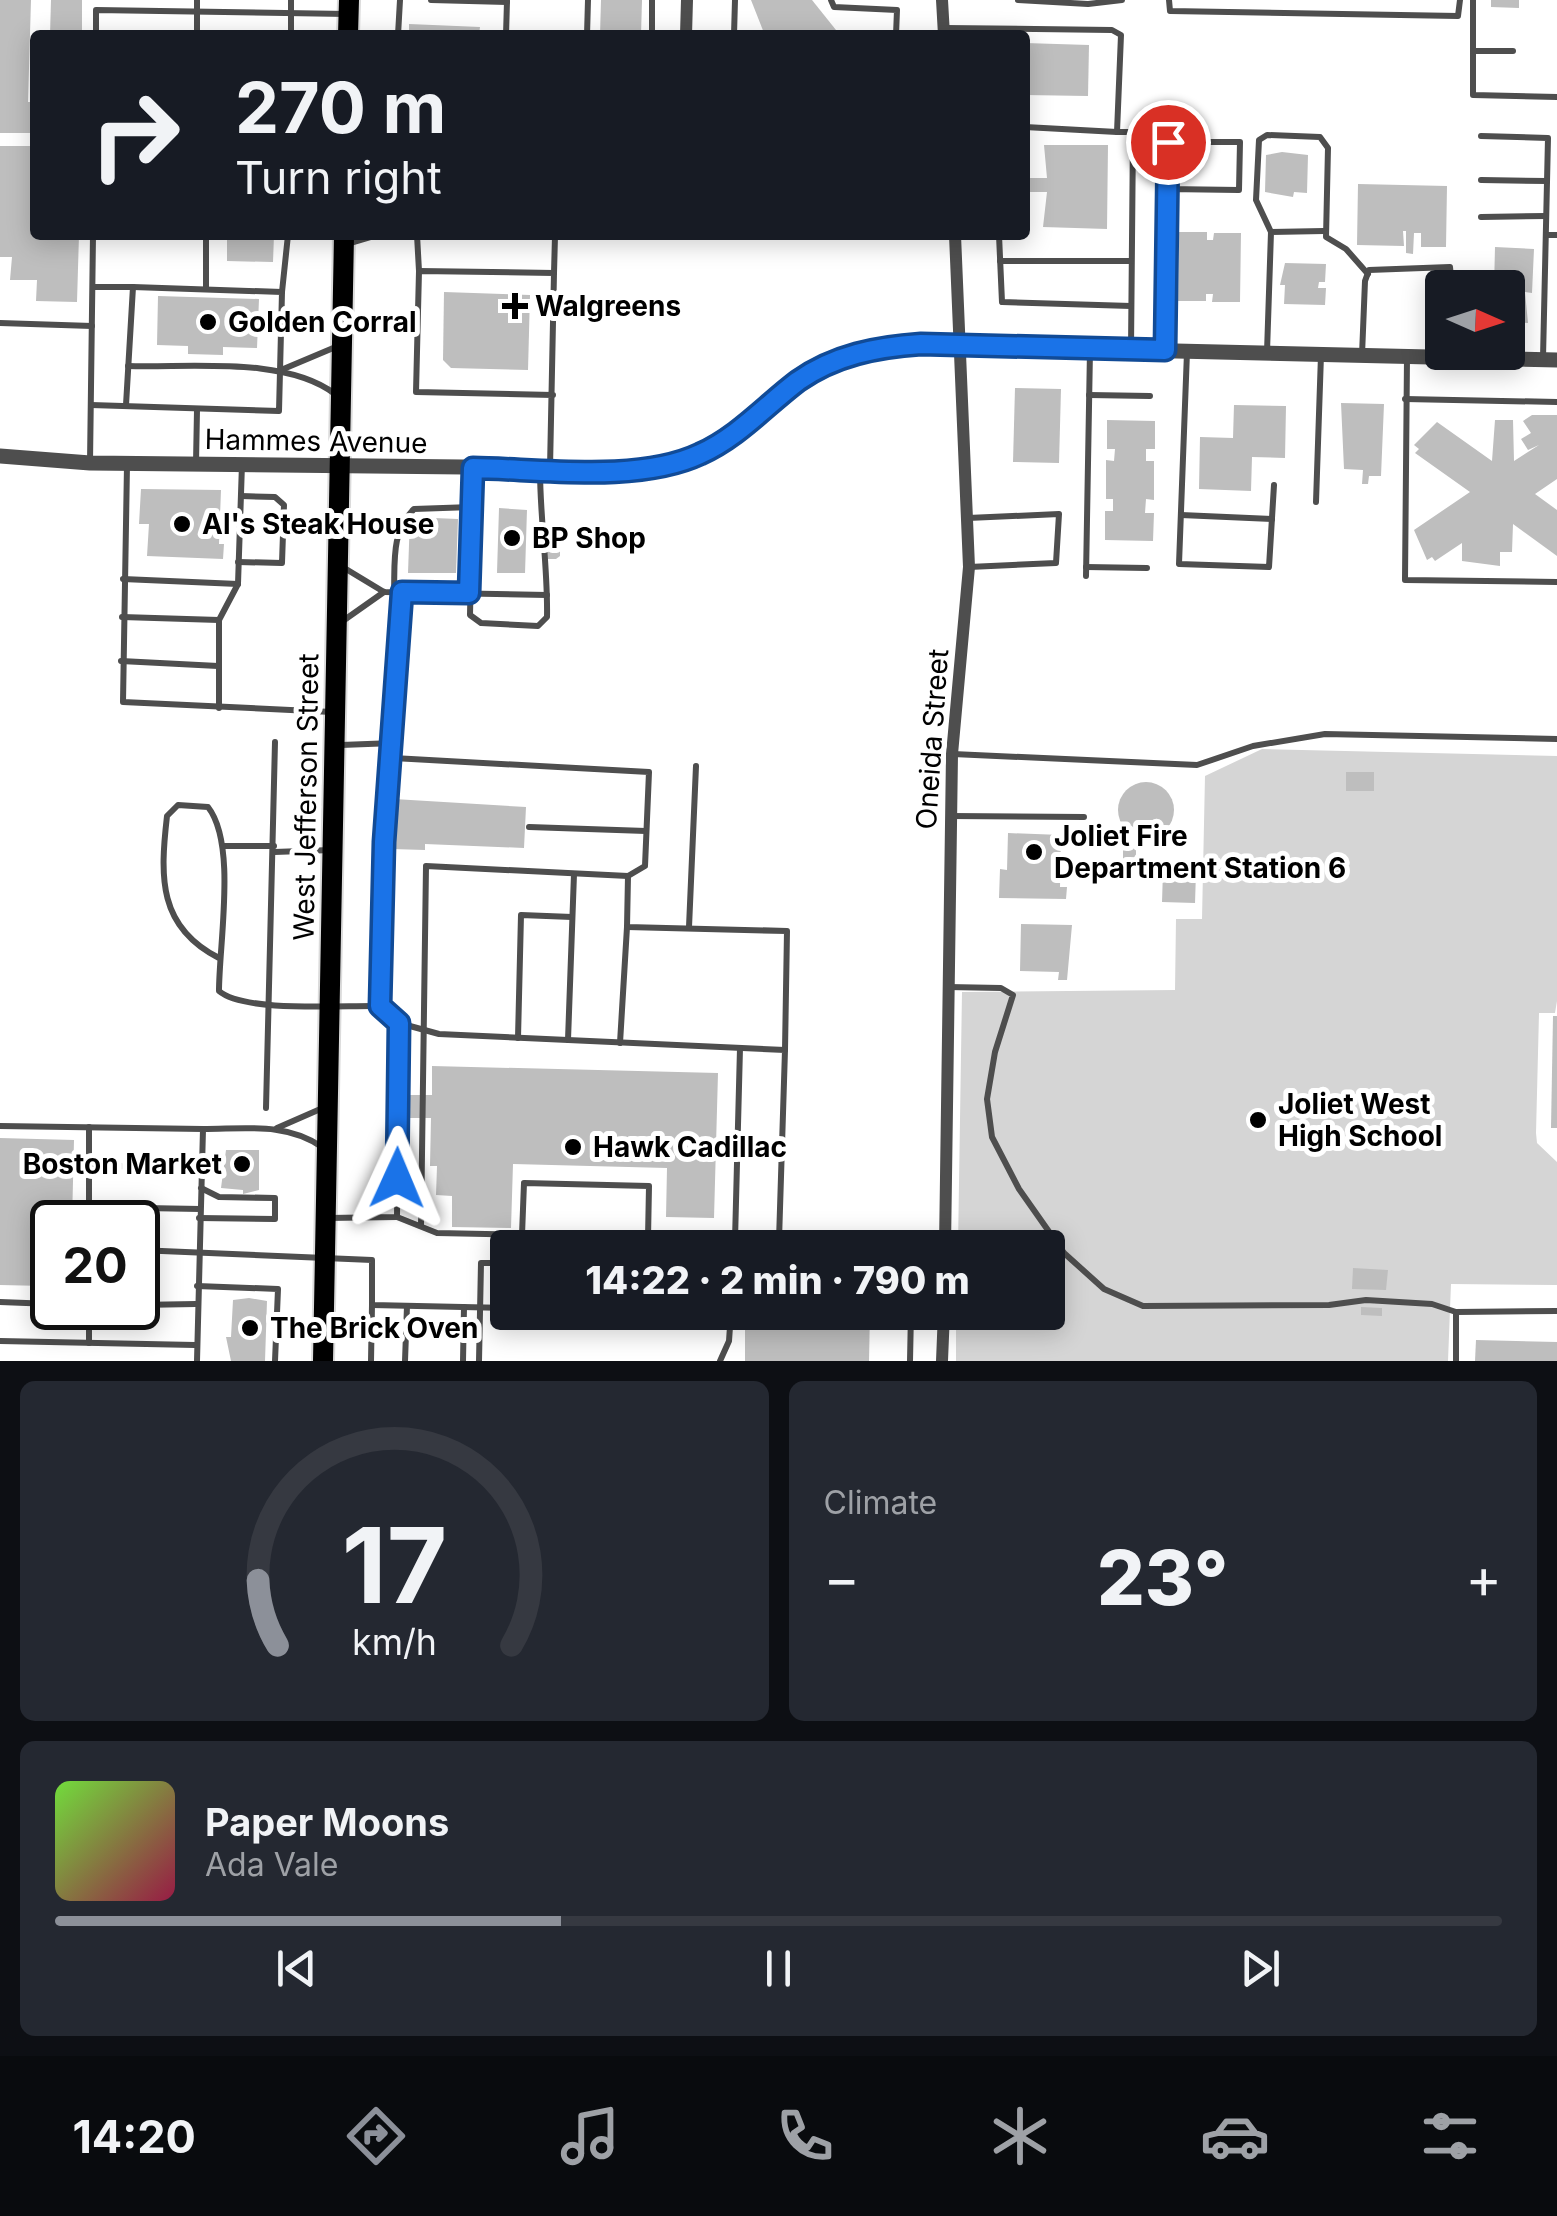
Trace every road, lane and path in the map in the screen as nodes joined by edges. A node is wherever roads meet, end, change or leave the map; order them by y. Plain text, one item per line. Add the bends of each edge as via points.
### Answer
1 (96, 0) edge
2 (198, 0) edge
3 (291, 0) edge
4 (400, 0) edge
5 (432, 0) edge
6 (588, 0) edge
7 (652, 0) edge
8 (687, 0) edge
9 (735, 0) edge
10 (832, 0) edge
11 (942, 0) edge
12 (1018, 0) edge
13 (1122, 0) edge
14 (1170, 0) edge
15 (1316, 0) edge
16 (1460, 0) edge
17 (1473, 0) edge
18 (507, 1) edge
19 (1049, 1) edge
20 (96, 10) junction
21 (198, 11) junction
22 (291, 12) junction
23 (1316, 14) junction
24 (348, 16) edge
25 (96, 30) edge
26 (197, 30) edge
27 (291, 30) edge
28 (398, 30) edge
29 (506, 30) edge
30 (588, 30) edge
31 (652, 30) edge
32 (686, 30) edge
33 (734, 30) edge
34 (896, 30) edge
35 (944, 30) edge
36 (1030, 31) edge
37 (1473, 51) junction
38 (1513, 51) dead end
39 (1557, 97) edge
40 (1030, 127) edge
41 (1117, 132) junction
42 (1481, 136) dead end
43 (1548, 138) junction
44 (1557, 138) edge
45 (1481, 180) dead end
46 (1547, 181) junction
47 (1168, 189) junction
48 (1557, 194) edge
49 (1546, 195) junction
50 (1546, 216) junction
51 (1481, 217) dead end
52 (1324, 231) junction
53 (1271, 232) junction
54 (1546, 235) junction
55 (1557, 235) edge
56 (93, 240) edge
57 (206, 240) edge
58 (287, 240) edge
59 (344, 240) edge
60 (417, 240) edge
61 (555, 240) edge
62 (955, 240) edge
63 (999, 240) edge
64 (1000, 260) junction
65 (1131, 261) junction
66 (1450, 270) edge
67 (418, 271) junction
68 (554, 273) junction
69 (1368, 274) junction
70 (92, 287) junction
71 (133, 287) junction
72 (206, 287) junction
73 (282, 292) junction
74 (1131, 306) junction
75 (0, 323) edge
76 (92, 326) junction
77 (342, 343) junction
78 (961, 346) junction
79 (1090, 349) junction
80 (1131, 350) junction
81 (1165, 350) junction
82 (1187, 351) junction
83 (1267, 353) junction
84 (1320, 354) junction
85 (1362, 355) junction
86 (1407, 356) junction
87 (1425, 356) edge
88 (1525, 358) edge
89 (1550, 359) edge
90 (128, 366) junction
91 (280, 370) junction
92 (553, 394) junction
93 (1089, 394) junction
94 (1150, 396) dead end
95 (342, 399) junction
96 (1406, 399) junction
97 (1557, 402) edge
98 (90, 405) junction
99 (126, 405) junction
100 (197, 410) junction
101 (0, 456) edge
102 (90, 463) junction
103 (127, 463) junction
104 (196, 464) junction
105 (242, 464) junction
106 (340, 465) junction
107 (473, 468) junction
108 (545, 469) junction
109 (1274, 485) dead end
110 (241, 496) junction
111 (1316, 502) dead end
112 (472, 507) junction
113 (1181, 515) junction
114 (968, 518) junction
115 (1272, 519) junction
116 (238, 562) junction
117 (338, 565) junction
118 (969, 567) junction
119 (1147, 568) dead end
120 (123, 579) junction
121 (1557, 582) edge
122 (238, 584) junction
123 (384, 592) junction
124 (398, 592) junction
125 (469, 593) junction
126 (547, 594) junction
127 (122, 618) junction
128 (219, 620) junction
129 (337, 625) junction
130 (121, 661) junction
131 (218, 666) junction
132 (219, 708) junction
133 (335, 712) junction
134 (1557, 739) edge
135 (275, 742) dead end
136 (394, 743) junction
137 (334, 745) junction
138 (952, 754) junction
139 (393, 758) junction
140 (696, 766) dead end
141 (950, 816) junction
142 (1084, 817) dead end
143 (529, 826) dead end
144 (646, 831) junction
145 (223, 846) junction
146 (274, 849) junction
147 (332, 850) junction
148 (574, 874) junction
149 (628, 876) junction
150 (572, 917) junction
151 (627, 927) junction
152 (688, 927) junction
153 (219, 958) junction
154 (947, 987) junction
155 (270, 1004) junction
156 (329, 1004) junction
157 (380, 1006) junction
158 (399, 1023) junction
159 (424, 1030) junction
160 (518, 1038) junction
161 (568, 1040) junction
162 (620, 1043) junction
163 (740, 1048) junction
164 (785, 1050) junction
165 (327, 1106) junction
166 (266, 1108) dead end
167 (0, 1126) edge
168 (89, 1127) junction
169 (276, 1128) junction
170 (203, 1129) junction
171 (326, 1150) junction
172 (89, 1166) junction
173 (202, 1167) junction
174 (200, 1188) junction
175 (89, 1200) edge
176 (160, 1211) edge
177 (200, 1214) junction
178 (325, 1218) junction
179 (397, 1218) junction
180 (420, 1226) junction
181 (522, 1230) edge
182 (648, 1230) edge
183 (735, 1230) edge
184 (779, 1230) edge
185 (945, 1230) edge
186 (490, 1234) edge
187 (160, 1250) edge
188 (198, 1251) junction
189 (324, 1256) junction
190 (490, 1262) edge
191 (197, 1286) junction
192 (0, 1302) edge
193 (30, 1303) edge
194 (160, 1304) edge
195 (196, 1304) junction
196 (372, 1305) junction
197 (407, 1306) junction
198 (464, 1307) junction
199 (480, 1307) junction
200 (490, 1307) edge
201 (1557, 1311) edge
202 (1456, 1312) junction
203 (89, 1330) edge
204 (730, 1330) edge
205 (911, 1330) edge
206 (943, 1330) edge
207 (0, 1340) edge
208 (89, 1342) junction
209 (195, 1345) junction
210 (197, 1361) edge
211 (275, 1361) edge
212 (322, 1361) edge
213 (371, 1361) edge
214 (405, 1361) edge
215 (463, 1361) edge
216 (479, 1361) edge
217 (720, 1361) edge
218 (910, 1361) edge
219 (942, 1361) edge
220 (1456, 1361) edge

1 - 20 lane
2 - 21 lane
3 - 22 lane
4 - 28 lane
5 - 18 lane
6 - 30 lane
7 - 31 lane
8 - 32 street
9 - 33 lane
10 - 34 lane via 834,7 897,10
11 - 35 street
12 - 19 lane
13 - 19 lane
14 - 23 lane via 1170,10
15 - 23 lane
16 - 23 lane via 1458,16
17 - 37 lane
18 - 29 lane
20 - 21 lane
20 - 25 lane
21 - 22 lane
21 - 26 lane
22 - 24 lane
22 - 27 lane
36 - 41 lane via 1121,35
37 - 38 lane
37 - 39 lane via 1472,95
40 - 41 lane
41 - 65 lane via 1133,132
42 - 43 lane
43 - 44 lane
43 - 46 lane
45 - 46 lane
46 - 49 lane
47 - 47 lane via 1168,142 1240,142 1239,190
47 - 81 lane
48 - 49 lane
49 - 50 lane
50 - 51 lane
50 - 54 lane
52 - 53 lane
52 - 53 lane via 1324,139 1267,135 1258,144 1254,191
52 - 69 lane
53 - 83 lane
54 - 55 lane
54 - 89 lane
56 - 70 lane
57 - 72 lane
58 - 73 lane
59 - 77 main road, West Jefferson Street
60 - 67 lane
61 - 68 lane
62 - 78 street, Oneida Street
63 - 64 lane
64 - 65 lane
64 - 74 lane via 1002,302
65 - 74 lane
66 - 69 lane via 1388,268
67 - 68 lane
67 - 92 lane via 416,392
68 - 92 lane
69 - 85 lane
70 - 71 lane
70 - 76 lane
71 - 72 lane
71 - 90 lane
72 - 73 lane
73 - 91 lane
74 - 80 lane
75 - 76 lane
76 - 98 lane
77 - 91 lane
77 - 95 main road, West Jefferson Street
78 - 79 street, Hammes Avenue
78 - 108 street, Hammes Avenue via 882,348 831,362 723,442 684,461 650,469
78 - 114 street, Oneida Street
79 - 80 street, Hammes Avenue
79 - 93 lane
80 - 81 street, Hammes Avenue
81 - 82 street, Hammes Avenue
82 - 83 street, Hammes Avenue
82 - 113 lane
83 - 84 street, Hammes Avenue
84 - 85 street, Hammes Avenue
84 - 111 lane
85 - 86 street, Hammes Avenue
86 - 87 street, Hammes Avenue
86 - 96 lane
88 - 89 street, Hammes Avenue
90 - 91 lane
90 - 99 lane
91 - 95 lane via 316,380
91 - 100 lane via 279,412
92 - 108 lane
93 - 94 lane
93 - 119 lane via 1086,572
95 - 106 main road, West Jefferson Street
96 - 97 lane
96 - 121 lane via 1406,580
98 - 99 lane
98 - 102 lane
99 - 100 lane
100 - 104 lane
101 - 102 street, Hammes Avenue
102 - 103 street, Hammes Avenue
103 - 104 street, Hammes Avenue
103 - 120 lane
104 - 105 street, Hammes Avenue
105 - 106 street, Hammes Avenue
105 - 110 lane
106 - 107 street, Hammes Avenue
106 - 117 main road, West Jefferson Street
107 - 108 street, Hammes Avenue
107 - 112 lane
108 - 126 lane via 540,548
109 - 115 lane
110 - 116 lane
110 - 116 lane via 275,497 284,505 282,562
112 - 124 lane via 414,509 407,515 396,544
112 - 125 lane
113 - 115 lane
113 - 115 lane via 1179,564 1270,567
114 - 118 street, Oneida Street
114 - 118 lane via 1060,514 1056,563
116 - 122 lane
117 - 123 lane
117 - 129 main road, West Jefferson Street
118 - 138 street, Oneida Street
120 - 122 lane
120 - 127 lane
122 - 128 lane
123 - 124 lane
123 - 129 lane
124 - 125 lane
124 - 136 lane
125 - 126 lane
125 - 126 lane via 476,622 538,626 547,617
127 - 128 lane
127 - 130 lane
128 - 131 lane
129 - 133 main road, West Jefferson Street
130 - 131 lane
130 - 132 lane via 122,702
131 - 132 lane
132 - 133 lane
133 - 137 main road, West Jefferson Street
134 - 138 lane via 1325,734 1282,739 1197,765
135 - 146 lane
136 - 137 lane
136 - 139 lane
137 - 147 main road, West Jefferson Street
138 - 141 street, Oneida Street
139 - 144 lane via 648,772
139 - 157 lane
140 - 152 lane
141 - 142 lane
141 - 154 street, Oneida Street
143 - 144 lane
144 - 149 lane via 645,866
145 - 146 lane
145 - 153 lane
145 - 153 lane via 220,822 208,807 178,805 167,816 165,895 195,946
146 - 147 lane
146 - 155 lane
147 - 156 main road, West Jefferson Street
148 - 149 lane
148 - 150 lane
148 - 159 lane via 426,866
149 - 151 lane
150 - 160 lane via 521,915
150 - 161 lane
151 - 152 lane
151 - 162 lane
152 - 164 lane via 787,931
153 - 155 lane via 218,992
154 - 185 street, Oneida Street
154 - 202 lane via 1001,988 1013,995 995,1052 988,1100 992,1137 1064,1253 1104,1288 1143,1306 1329,1306 1366,1300
155 - 156 lane
155 - 166 lane
156 - 157 lane
156 - 165 main road, West Jefferson Street
157 - 158 lane
158 - 159 lane
158 - 179 lane
159 - 160 lane
159 - 180 lane
160 - 161 lane
161 - 162 lane
162 - 163 lane
163 - 164 lane
163 - 183 lane
164 - 184 lane
165 - 169 lane
165 - 171 main road, West Jefferson Street
167 - 168 lane
168 - 170 lane
168 - 172 lane
169 - 170 lane
169 - 171 lane via 300,1133
170 - 173 lane
171 - 178 main road, West Jefferson Street
172 - 173 lane
172 - 175 lane
173 - 174 lane
174 - 177 lane
174 - 177 lane via 220,1197 275,1198 275,1219
176 - 177 lane
177 - 188 lane
178 - 179 lane
178 - 189 main road, West Jefferson Street
179 - 180 lane
180 - 186 lane
181 - 182 lane via 524,1183 650,1186
187 - 188 lane
188 - 189 lane
188 - 191 lane
189 - 196 lane via 372,1260
189 - 212 main road, West Jefferson Street
190 - 199 lane via 481,1262
191 - 195 lane
191 - 211 lane via 278,1289
192 - 193 lane
194 - 195 lane
195 - 209 lane
196 - 197 lane
196 - 213 lane
197 - 198 lane
197 - 214 lane
198 - 199 lane
198 - 215 lane
199 - 200 lane
199 - 216 lane
201 - 202 lane
202 - 220 lane
203 - 208 lane
204 - 217 lane
205 - 218 lane
206 - 219 street
207 - 208 lane
208 - 209 lane
209 - 210 lane

